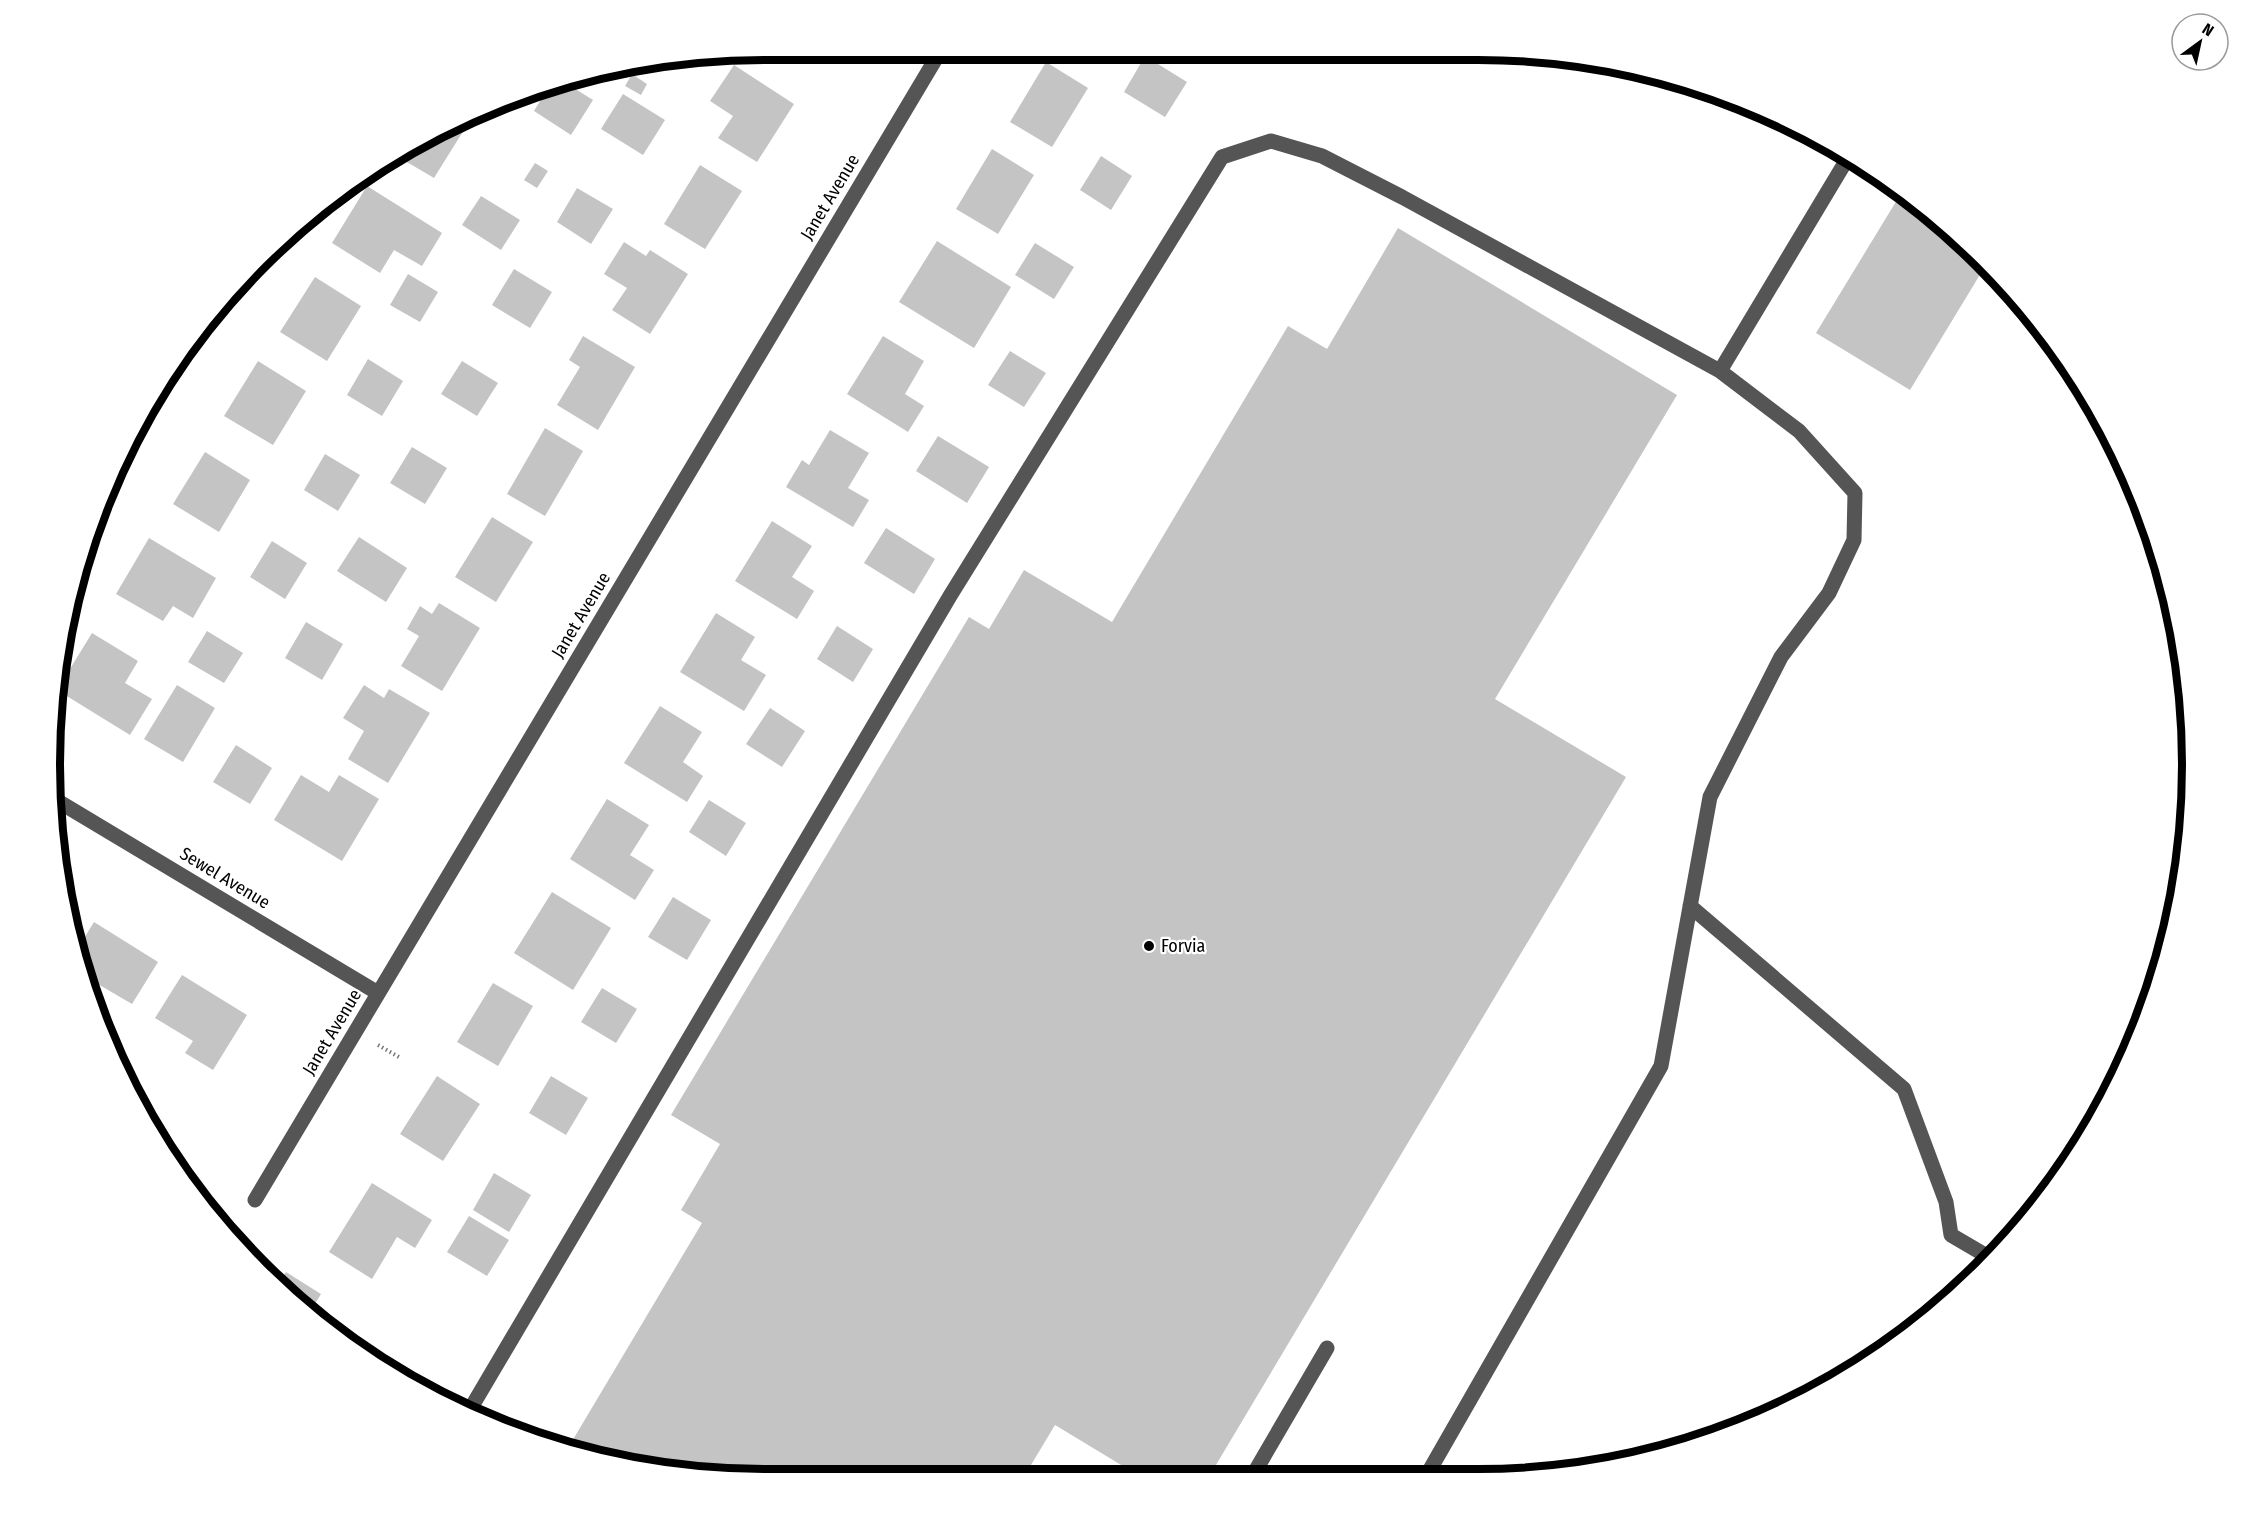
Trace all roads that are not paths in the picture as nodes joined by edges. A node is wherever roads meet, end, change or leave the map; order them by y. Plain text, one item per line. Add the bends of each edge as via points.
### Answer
1 (935, 60) edge
2 (1844, 163) edge
3 (1720, 371) junction
4 (62, 803) edge
5 (1690, 906) junction
6 (378, 993) junction
7 (255, 1200) dead end
8 (1984, 1254) edge
9 (1327, 1348) dead end
10 (473, 1405) edge
11 (1256, 1469) edge
12 (1430, 1469) edge

1 - 6 street, Janet Avenue
2 - 3 street
3 - 5 street via 1799,431 1855,493 1854,540 1829,593 1781,657 1710,797
3 - 10 street via 1322,156 1271,141 1222,157 950,596
4 - 6 street, Sewel Avenue
5 - 8 street via 1904,1089 1946,1203 1951,1235
5 - 12 street via 1661,1066
6 - 7 street, Janet Avenue
9 - 11 street

